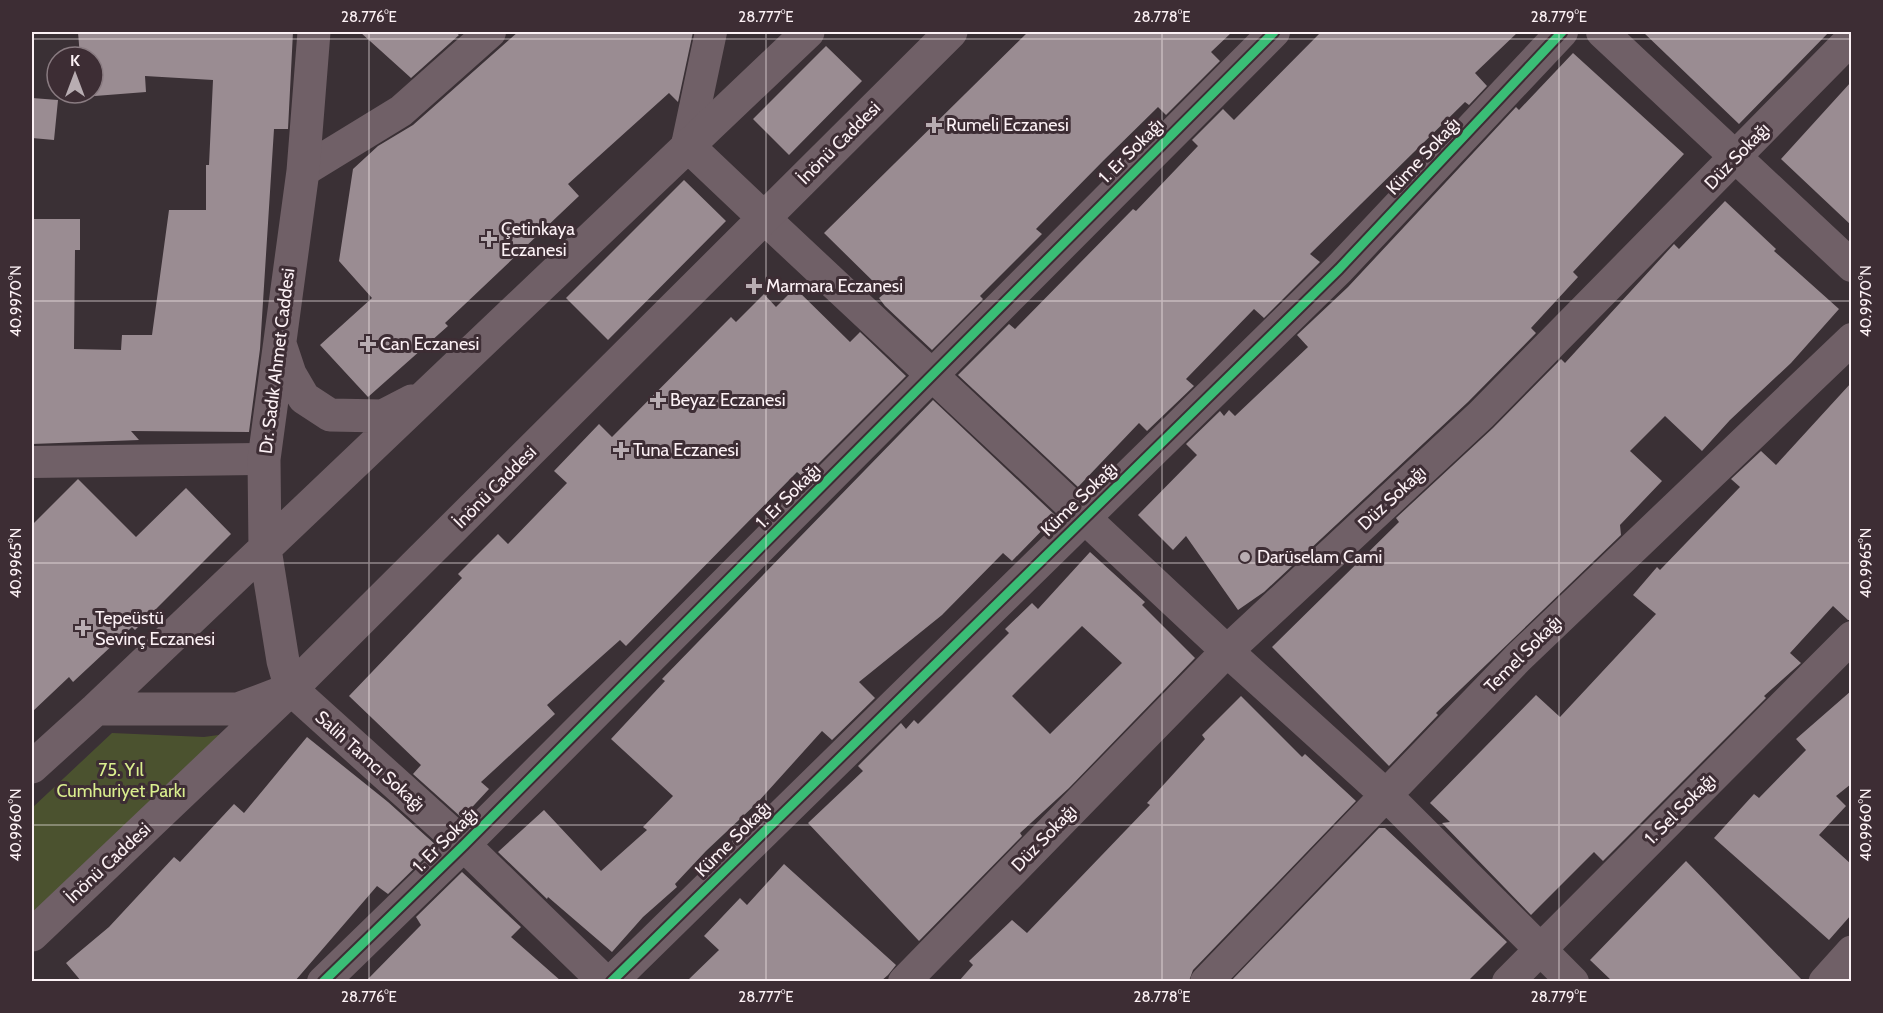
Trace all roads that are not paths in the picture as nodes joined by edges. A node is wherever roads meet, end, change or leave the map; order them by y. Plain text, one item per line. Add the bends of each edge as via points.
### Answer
1 (314, 32) edge
2 (490, 32) edge
3 (711, 32) edge
4 (808, 32) edge
5 (951, 32) edge
6 (1274, 32) edge
7 (1562, 32) edge
8 (1602, 32) edge
9 (1851, 38) edge
10 (687, 145) junction
11 (1734, 158) junction
12 (303, 171) junction
13 (764, 218) junction
14 (1851, 266) edge
15 (1851, 339) edge
16 (278, 340) junction
17 (931, 375) junction
18 (428, 394) junction
19 (264, 459) junction
20 (32, 462) edge
21 (1084, 516) junction
22 (265, 549) junction
23 (1851, 637) edge
24 (1227, 651) junction
25 (291, 690) junction
26 (96, 709) junction
27 (32, 767) edge
28 (1386, 795) junction
29 (464, 844) junction
30 (32, 935) edge
31 (1541, 948) junction
32 (1851, 952) edge
33 (323, 981) edge
34 (605, 981) edge
35 (611, 981) edge
36 (904, 981) edge
37 (1206, 981) edge
38 (1508, 981) edge
39 (1573, 981) edge
40 (1825, 981) edge

1 - 12 street, Dr. Sadık Ahmet Caddesi
2 - 12 street via 401,111
3 - 10 street
4 - 10 street
5 - 13 street, İnönü Caddesi
6 - 17 street, 1. Er Sokağı
7 - 21 street, Küme Sokağı via 1339,269
8 - 11 street
9 - 11 street, Düz Sokağı
10 - 13 street
10 - 18 street
11 - 14 street
11 - 24 street, Düz Sokağı via 1481,415
12 - 16 street, Dr. Sadık Ahmet Caddesi
13 - 17 street
13 - 25 street, İnönü Caddesi
15 - 28 street, Temel Sokağı via 1518,658
16 - 18 street via 304,398 330,415 383,416
16 - 19 street, Dr. Sadık Ahmet Caddesi
17 - 21 street
17 - 29 street, 1. Er Sokağı
18 - 22 street
19 - 20 street
19 - 22 street, Dr. Sadık Ahmet Caddesi
21 - 24 street
21 - 35 street, Küme Sokağı
22 - 25 street, Dr. Sadık Ahmet Caddesi
22 - 26 street
23 - 31 street, 1. Sel Sokağı
24 - 28 street
24 - 36 street, Düz Sokağı
25 - 26 street via 238,709
25 - 29 street, Salih Tamcı Sokağı
25 - 30 street, İnönü Caddesi
26 - 27 street
28 - 31 street
28 - 37 street, Temel Sokağı
29 - 33 street, 1. Er Sokağı
29 - 34 street, Salih Tamcı Sokağı
31 - 38 street, 1. Sel Sokağı
31 - 39 street
32 - 40 street

